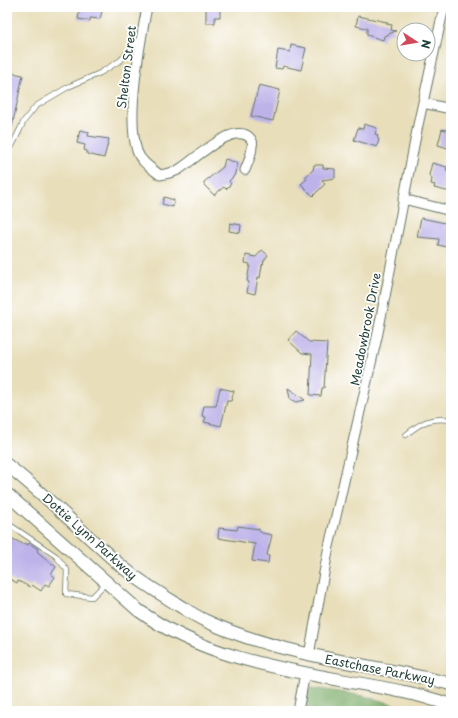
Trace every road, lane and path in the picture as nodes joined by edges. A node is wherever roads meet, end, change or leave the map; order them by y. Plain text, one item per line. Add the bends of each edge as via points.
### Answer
1 (147, 7) edge
2 (444, 7) edge
3 (142, 36) junction
4 (423, 103) junction
5 (451, 109) edge
6 (12, 146) dead end
7 (245, 170) dead end
8 (403, 199) junction
9 (451, 211) edge
10 (451, 420) edge
11 (406, 435) dead end
12 (7, 465) edge
13 (7, 494) edge
14 (7, 523) edge
15 (107, 582) junction
16 (309, 655) junction
17 (236, 656) junction
18 (305, 673) junction
19 (451, 684) edge
20 (451, 705) edge
21 (298, 711) edge

1 - 3 street, Shelton Street
2 - 4 street, Meadowbrook Drive
3 - 6 lane via 121,60 36,106 24,121
3 - 7 street, Shelton Street via 132,112 137,152 146,165 160,175 169,174 179,170 211,146 240,133 252,140
4 - 5 street
4 - 8 street, Meadowbrook Drive
8 - 9 street
8 - 16 street, Meadowbrook Drive via 378,333 328,551
10 - 11 lane via 429,419
12 - 16 main road, Dottie Lynn Parkway via 116,561 152,589 205,621 241,636
13 - 15 main road, Dottie Lynn Parkway
14 - 15 lane via 56,556 67,570 66,594 92,597
15 - 17 main road, Dottie Lynn Parkway via 157,624
16 - 17 main road via 292,664 250,655
16 - 19 main road, Eastchase Parkway via 408,673
17 - 18 main road, Dottie Lynn Parkway
18 - 20 main road, Eastchase Parkway via 404,692
18 - 21 street

